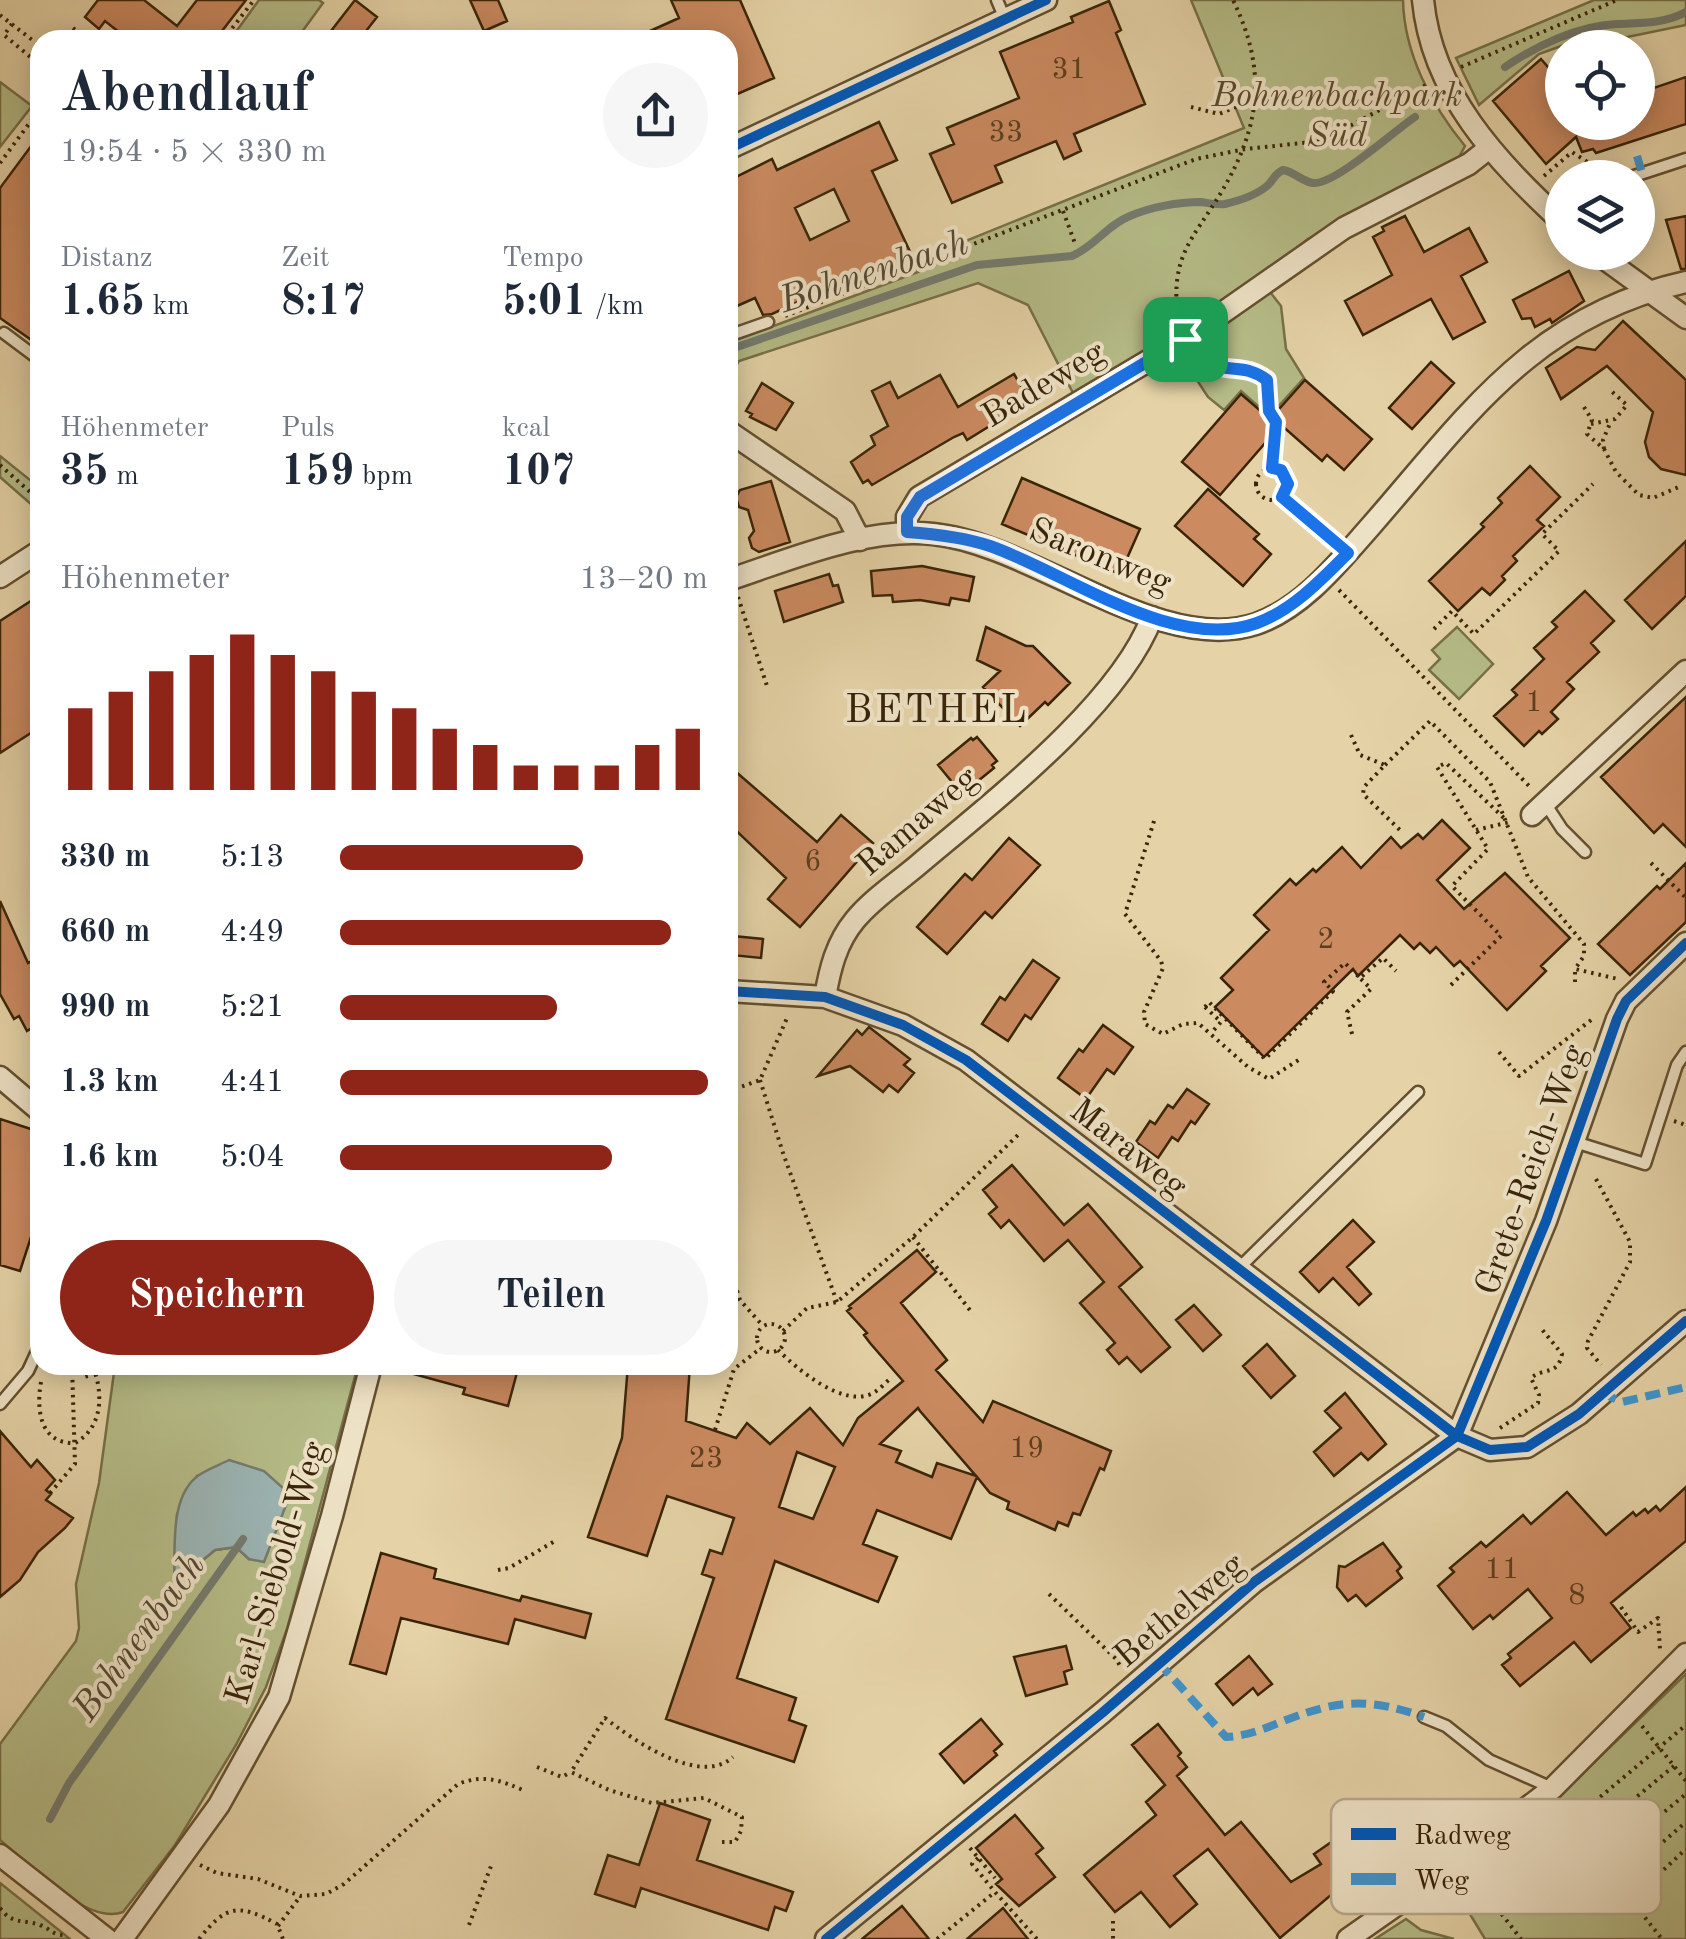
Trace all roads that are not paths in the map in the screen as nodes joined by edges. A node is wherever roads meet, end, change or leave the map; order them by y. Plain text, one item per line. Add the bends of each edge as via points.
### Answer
1 (1046, 0) edge
2 (1423, 0) edge
3 (1001, 10) edge
4 (738, 145) edge
5 (1488, 149) junction
6 (1686, 159) edge
7 (1655, 169) edge
8 (1545, 203) edge
9 (1619, 270) edge
10 (1686, 282) edge
11 (1648, 292) junction
12 (1686, 318) edge
13 (768, 322) road end
14 (4, 332) dead end
15 (738, 332) edge
16 (30, 352) edge
17 (738, 439) edge
18 (907, 532) junction
19 (860, 540) junction
20 (30, 558) edge
21 (0, 577) edge
22 (738, 577) edge
23 (1152, 617) junction
24 (1686, 671) edge
25 (1538, 809) joint
26 (1586, 852) dead end
27 (1686, 943) edge
28 (738, 992) edge
29 (825, 997) junction
30 (1686, 1052) edge
31 (0, 1078) edge
32 (1418, 1092) dead end
33 (30, 1103) edge
34 (1574, 1142) junction
35 (1237, 1270) junction
36 (1686, 1321) edge
37 (30, 1366) edge
38 (368, 1375) edge
39 (0, 1404) edge
40 (1458, 1436) junction
41 (1680, 1660) edge
42 (1424, 1717) dead end
43 (1553, 1788) junction
44 (1539, 1799) edge
45 (0, 1855) edge
46 (1384, 1914) edge
47 (100, 1934) edge
48 (122, 1939) edge
49 (826, 1939) edge
50 (1348, 1939) edge

1 - 3 street
2 - 5 street via 1442,76
3 - 4 street
5 - 8 street
5 - 18 street, Badeweg via 1319,244 1185,339 920,497 907,517
6 - 7 lane
9 - 11 street
10 - 11 street, Saronweg
11 - 12 street
11 - 23 street, Saronweg via 1572,326 1525,357 1326,576 1274,616 1231,629
13 - 15 lane
14 - 16 lane
17 - 19 street via 845,511
18 - 19 street, Saronweg
18 - 23 street, Saronweg via 989,546
19 - 22 street, Saronweg
20 - 21 street
23 - 29 street, Ramaweg via 1123,670 1061,739 855,920 831,962
24 - 25 street
25 - 26 lane
27 - 34 street, Grete-Reich-Weg via 1617,1019
28 - 29 street, Maraweg
29 - 35 street, Maraweg via 903,1025 966,1060
30 - 34 lane via 1645,1164
31 - 33 street
32 - 35 lane
34 - 40 street, Grete-Reich-Weg
35 - 40 street, Maraweg
36 - 40 street via 1579,1414 1527,1447 1490,1450
37 - 39 lane
38 - 48 street, Karl-Siebold-Weg via 280,1697 227,1792
40 - 49 street, Bethelweg via 1254,1582
41 - 43 street
42 - 43 lane via 1489,1760
43 - 44 street
45 - 47 street
46 - 50 street

